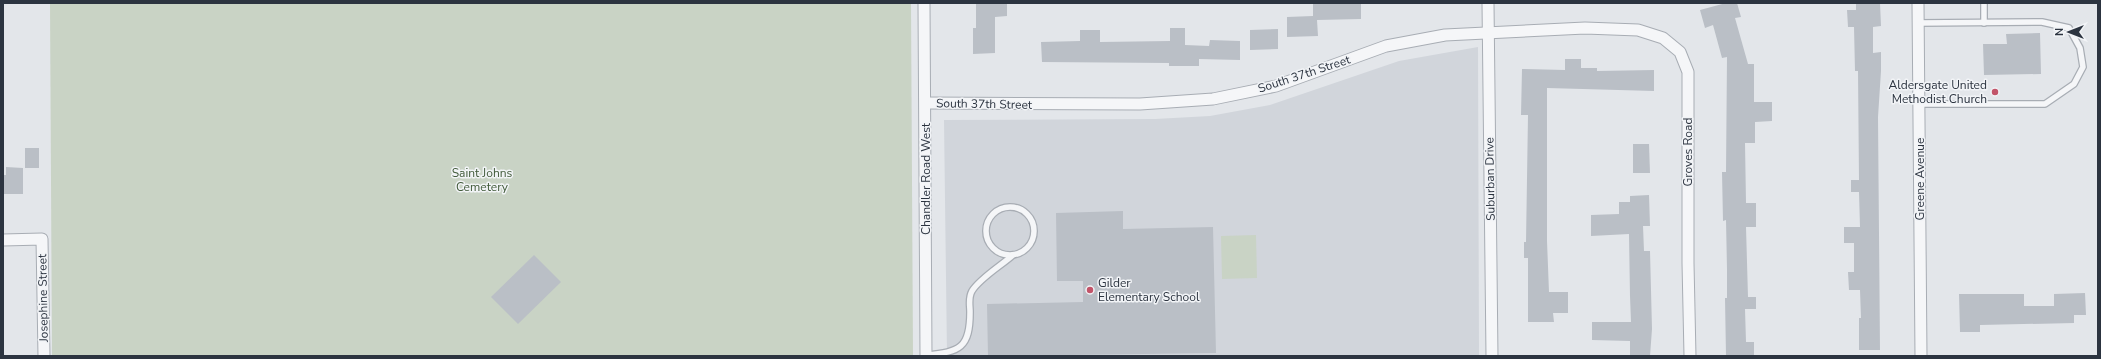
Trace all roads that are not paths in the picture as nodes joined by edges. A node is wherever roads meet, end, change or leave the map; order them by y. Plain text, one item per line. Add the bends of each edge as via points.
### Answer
1 (924, 3) edge
2 (1488, 3) edge
3 (1918, 3) edge
4 (1984, 3) edge
5 (1918, 23) junction
6 (1984, 23) junction
7 (1585, 28) joint
8 (1488, 34) junction
9 (926, 103) junction
10 (1919, 104) junction
11 (3, 240) edge
12 (1014, 255) junction
13 (926, 355) edge
14 (44, 356) edge
15 (1492, 356) edge
16 (1690, 356) edge
17 (1921, 356) edge

1 - 9 street, Chandler Road West
2 - 8 street, Suburban Drive
3 - 5 street, Greene Avenue
4 - 6 lane
5 - 6 lane
5 - 10 street, Greene Avenue
6 - 10 lane via 2042,22 2069,28 2080,48 2083,67 2074,84 2045,104
7 - 8 street, South 37th Street
7 - 16 street, Groves Road via 1638,30 1663,38 1680,52 1688,72
8 - 9 street, South 37th Street via 1445,35 1386,46 1276,86 1213,99 1140,104
8 - 15 street, Suburban Drive
9 - 13 street, Chandler Road West
10 - 17 street, Greene Avenue
11 - 14 street, Josephine Street via 42,239
12 - 12 lane via 1028,247 1033,240 1034,231 1029,216 1019,208 1007,206 993,213 988,219 986,234 988,241 998,252
12 - 13 lane via 972,291 969,300 970,330 964,343 954,351

